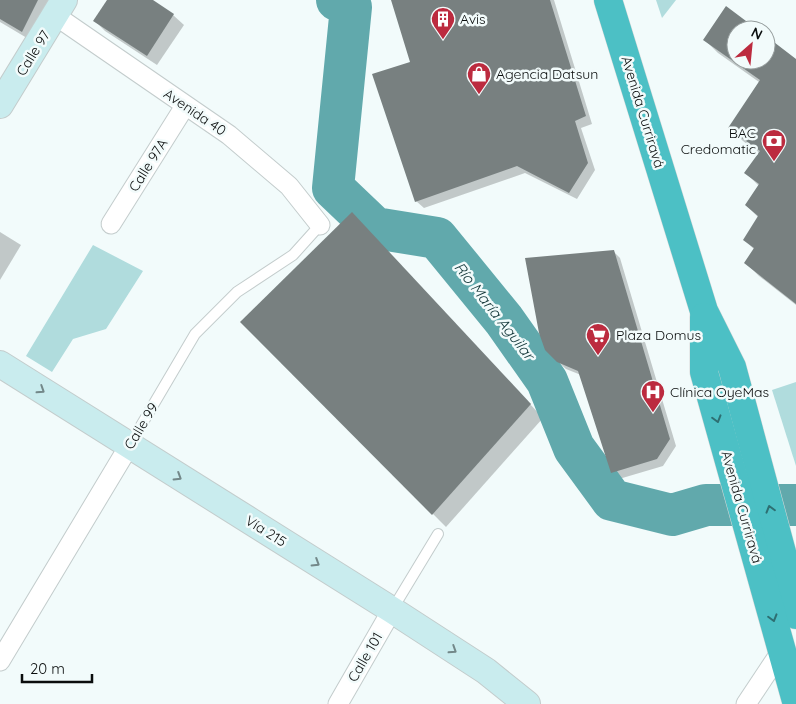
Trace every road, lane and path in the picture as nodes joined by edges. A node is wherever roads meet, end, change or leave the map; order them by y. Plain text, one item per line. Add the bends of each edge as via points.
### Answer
1 (608, 0) edge
2 (60, 8) edge
3 (0, 105) edge
4 (185, 106) junction
5 (111, 224) dead end
6 (320, 225) joint
7 (704, 311) junction
8 (0, 364) edge
9 (129, 446) junction
10 (745, 521) junction
11 (438, 534) dead end
12 (790, 555) edge
13 (392, 610) junction
14 (796, 612) edge
15 (782, 650) junction
16 (0, 661) edge
17 (794, 690) edge
18 (751, 698) edge
19 (338, 704) edge
20 (528, 704) edge

1 - 7 highway, Avenida Curriravá
2 - 3 main road, Calle 97
2 - 4 street, Avenida 40
4 - 5 street, Calle 97A
4 - 6 street, Avenida 40 via 229,135 288,186
6 - 9 lane, Calle 99 via 293,255 237,292 195,334
7 -> 10 highway, Avenida Curriravá via 704,372
12 -> 7 highway, Avenida Curriravá via 752,445 732,367
8 -> 9 main road, Vía 215
9 -> 13 main road, Vía 215
9 - 16 street, Calle 99
10 - 14 street
10 -> 15 highway, Avenida Curriravá
11 - 13 lane
12 - 14 highway, Avenida Curriravá
13 - 19 street, Calle 101
13 -> 20 main road, Vía 215 via 486,671
15 - 17 highway, Avenida Curriravá
15 - 18 street
17 - 18 street via 769,686

